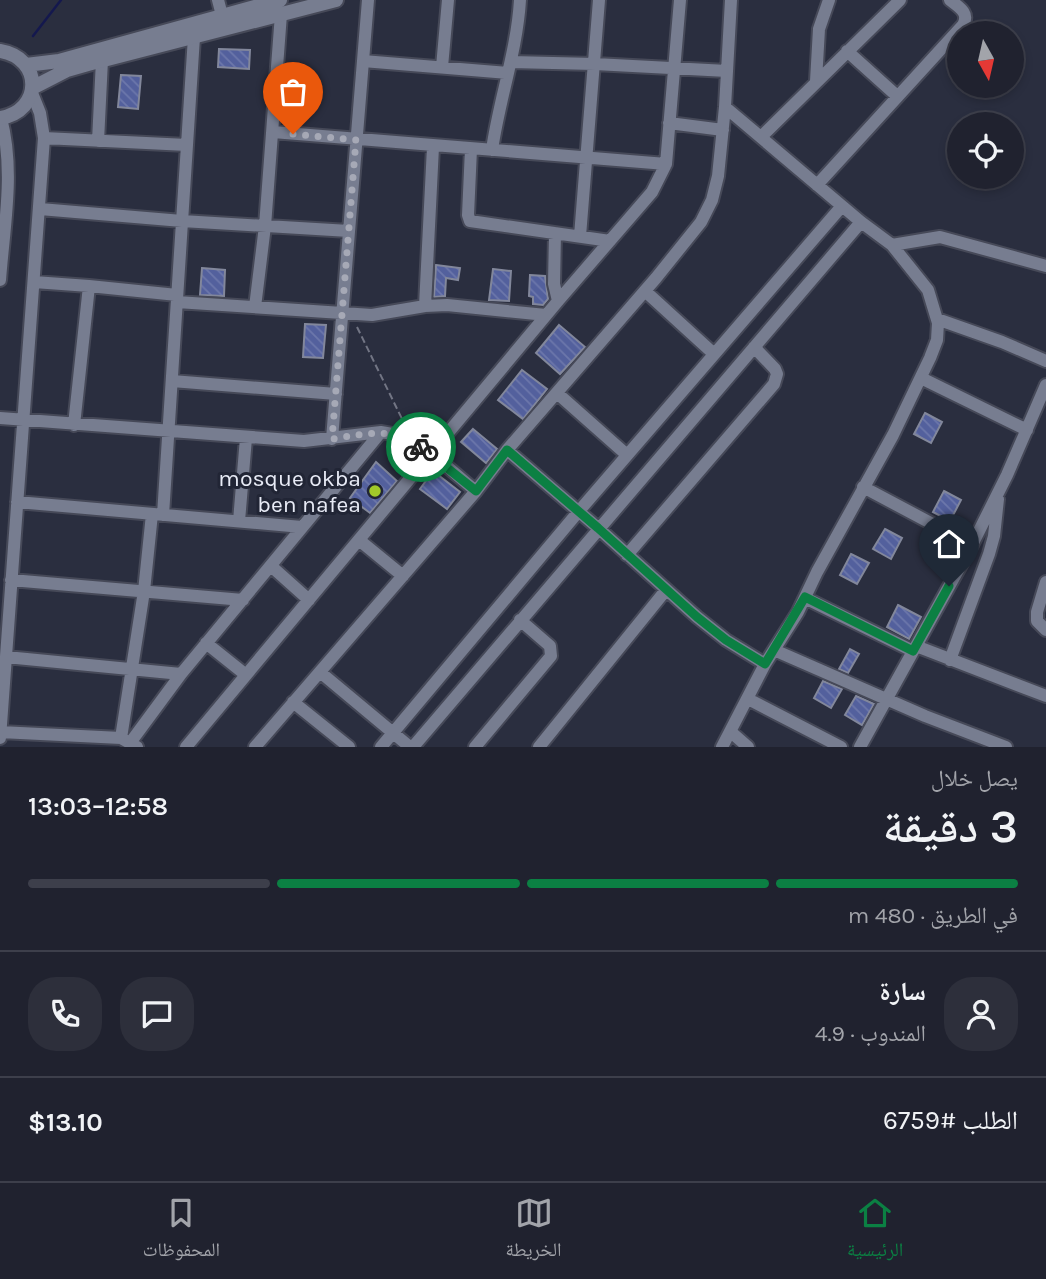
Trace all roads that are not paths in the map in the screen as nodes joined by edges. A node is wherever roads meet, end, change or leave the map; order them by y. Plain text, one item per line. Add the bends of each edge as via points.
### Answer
1 (218, 0) edge
2 (336, 0) edge
3 (368, 0) edge
4 (447, 0) edge
5 (520, 0) edge
6 (599, 0) edge
7 (680, 0) edge
8 (731, 0) edge
9 (829, 0) edge
10 (900, 0) edge
11 (950, 0) edge
12 (281, 7) edge
13 (224, 22) junction
14 (194, 37) junction
15 (0, 51) edge
16 (847, 51) junction
17 (102, 60) junction
18 (363, 61) junction
19 (596, 64) junction
20 (26, 65) junction
21 (509, 67) junction
22 (442, 68) junction
23 (674, 69) junction
24 (727, 71) junction
25 (816, 81) junction
26 (32, 90) junction
27 (897, 96) junction
28 (725, 107) junction
29 (0, 118) edge
30 (669, 123) junction
31 (723, 130) junction
32 (272, 132) junction
33 (761, 137) junction
34 (44, 138) junction
35 (356, 140) junction
36 (98, 141) junction
37 (187, 145) junction
38 (433, 147) junction
39 (471, 149) junction
40 (492, 150) junction
41 (586, 158) junction
42 (666, 164) junction
43 (817, 185) junction
44 (842, 206) junction
45 (40, 209) junction
46 (182, 221) junction
47 (861, 222) junction
48 (265, 226) junction
49 (349, 231) junction
50 (555, 233) junction
51 (580, 236) junction
52 (610, 241) junction
53 (892, 245) junction
54 (1046, 266) edge
55 (0, 280) edge
56 (34, 282) junction
57 (89, 286) junction
58 (645, 291) junction
59 (177, 298) junction
60 (558, 301) junction
61 (425, 306) junction
62 (255, 307) junction
63 (346, 313) junction
64 (546, 315) junction
65 (937, 319) junction
66 (754, 347) junction
67 (714, 354) junction
68 (1046, 361) edge
69 (921, 378) junction
70 (172, 381) junction
71 (1046, 385) edge
72 (556, 393) junction
73 (335, 394) junction
74 (1041, 412) edge
75 (0, 418) edge
76 (23, 420) junction
77 (74, 425) junction
78 (1027, 430) junction
79 (169, 432) junction
80 (381, 432) junction
81 (246, 438) junction
82 (332, 439) junction
83 (507, 450) junction
84 (430, 454) junction
85 (627, 455) junction
86 (863, 487) junction
87 (476, 491) junction
88 (999, 491) junction
89 (17, 502) junction
90 (579, 511) junction
91 (158, 514) junction
92 (239, 521) junction
93 (302, 527) junction
94 (598, 528) junction
95 (359, 540) junction
96 (972, 545) junction
97 (627, 555) junction
98 (271, 566) junction
99 (403, 576) junction
100 (11, 580) junction
101 (1046, 582) edge
102 (666, 590) junction
103 (144, 591) junction
104 (805, 597) junction
105 (243, 600) junction
106 (309, 600) junction
107 (520, 620) junction
108 (1046, 630) edge
109 (206, 643) junction
110 (915, 649) junction
111 (774, 650) junction
112 (6, 657) junction
113 (950, 660) junction
114 (765, 664) junction
115 (132, 669) junction
116 (320, 672) junction
117 (181, 674) junction
118 (246, 675) junction
119 (1046, 696) edge
120 (887, 698) junction
121 (748, 699) junction
122 (293, 702) junction
123 (0, 732) edge
124 (731, 732) junction
125 (393, 733) junction
126 (0, 738) edge
127 (129, 743) edge
128 (186, 747) edge
129 (255, 747) edge
130 (349, 747) edge
131 (381, 747) edge
132 (412, 747) edge
133 (475, 747) edge
134 (538, 747) edge
135 (722, 747) edge
136 (748, 747) edge
137 (841, 747) edge
138 (860, 747) edge
139 (1006, 747) edge

1 - 13 street
2 - 12 street
3 - 18 street
4 - 22 street
5 - 21 street
6 - 19 street
7 - 23 street
8 - 24 street
9 - 25 street via 819,29
10 - 16 street
11 - 27 street via 964,12 965,21
12 - 13 street
12 - 32 street
13 - 14 street
13 - 20 street
14 - 17 street
14 - 37 street
15 - 20 street via 10,52
16 - 25 street
16 - 27 street
17 - 26 street via 67,70
17 - 36 street
18 - 22 street
18 - 35 street
19 - 21 street
19 - 23 street
19 - 41 street
20 - 26 street
21 - 22 street
21 - 40 street
23 - 24 street
23 - 30 street
24 - 28 street
25 - 33 street
26 - 29 street via 20,110
26 - 34 street
27 - 43 street
28 - 31 street
28 - 33 street
29 - 55 street via 8,174
30 - 31 street
30 - 42 street
31 - 58 street via 712,200 694,233
32 - 35 street
32 - 48 street
33 - 43 street
34 - 36 street
34 - 45 street
35 - 38 street
35 - 49 street
36 - 37 street
37 - 46 street
38 - 39 street
38 - 61 street
39 - 40 street
39 - 50 street via 470,221
40 - 41 street
41 - 42 street
41 - 51 street
42 - 52 street via 652,192
43 - 44 street
44 - 47 street
44 - 67 street
45 - 46 street
45 - 56 street
46 - 48 street
46 - 59 street
47 - 53 street
47 - 66 street
48 - 49 street
48 - 62 street
49 - 63 street
50 - 51 street
50 - 60 street
51 - 52 street
52 - 60 street
53 - 54 street via 940,237
53 - 65 street via 928,290
56 - 57 street
56 - 76 street
57 - 59 street
57 - 77 street
58 - 67 street
58 - 72 street
59 - 62 street
59 - 70 street
60 - 64 street
61 - 63 street via 384,314
61 - 64 street via 447,304
62 - 63 street
63 - 73 street
64 - 84 street
65 - 68 street
65 - 69 street via 937,340
66 - 94 street
66 - 97 street via 775,369 774,384
67 - 85 street
69 - 78 street
69 - 86 street
70 - 73 street
70 - 79 street
71 - 74 street
72 - 83 street
72 - 85 street
73 - 82 street
74 - 78 street
75 - 76 street
76 - 77 street
76 - 89 street
77 - 79 street
78 - 88 street
79 - 81 street
79 - 91 street
80 - 82 street
80 - 84 street via 404,436
80 - 93 street
81 - 82 street
81 - 92 street
83 - 87 street
83 - 90 street
84 - 87 street
84 - 95 street
85 - 90 street
86 - 96 street
86 - 104 street
87 - 99 street
88 - 96 street
88 - 113 street via 989,554
89 - 91 street
89 - 100 street
90 - 94 street
90 - 125 street
91 - 92 street
91 - 103 street
92 - 93 street
93 - 98 street
94 - 97 street
94 - 107 street
95 - 99 street
95 - 106 street
96 - 110 street
97 - 102 street
98 - 105 street
98 - 106 street
99 - 116 street
100 - 103 street
100 - 112 street
101 - 108 street via 1037,621
102 - 114 street via 726,640
102 - 134 street
103 - 105 street
103 - 115 street
104 - 110 street
104 - 111 street
105 - 109 street
106 - 118 street
107 - 132 street
107 - 133 street via 550,646 551,656
109 - 117 street
109 - 118 street
110 - 113 street
110 - 120 street
111 - 114 street
111 - 120 street
112 - 115 street
112 - 123 street
113 - 119 street
114 - 121 street
115 - 117 street
115 - 127 street
116 - 122 street
116 - 125 street
117 - 127 street
118 - 128 street
120 - 138 street
120 - 139 street
121 - 124 street
121 - 137 street
122 - 129 street
122 - 130 street
123 - 126 street
123 - 127 street
124 - 135 street
124 - 136 street
125 - 131 street
125 - 132 street

